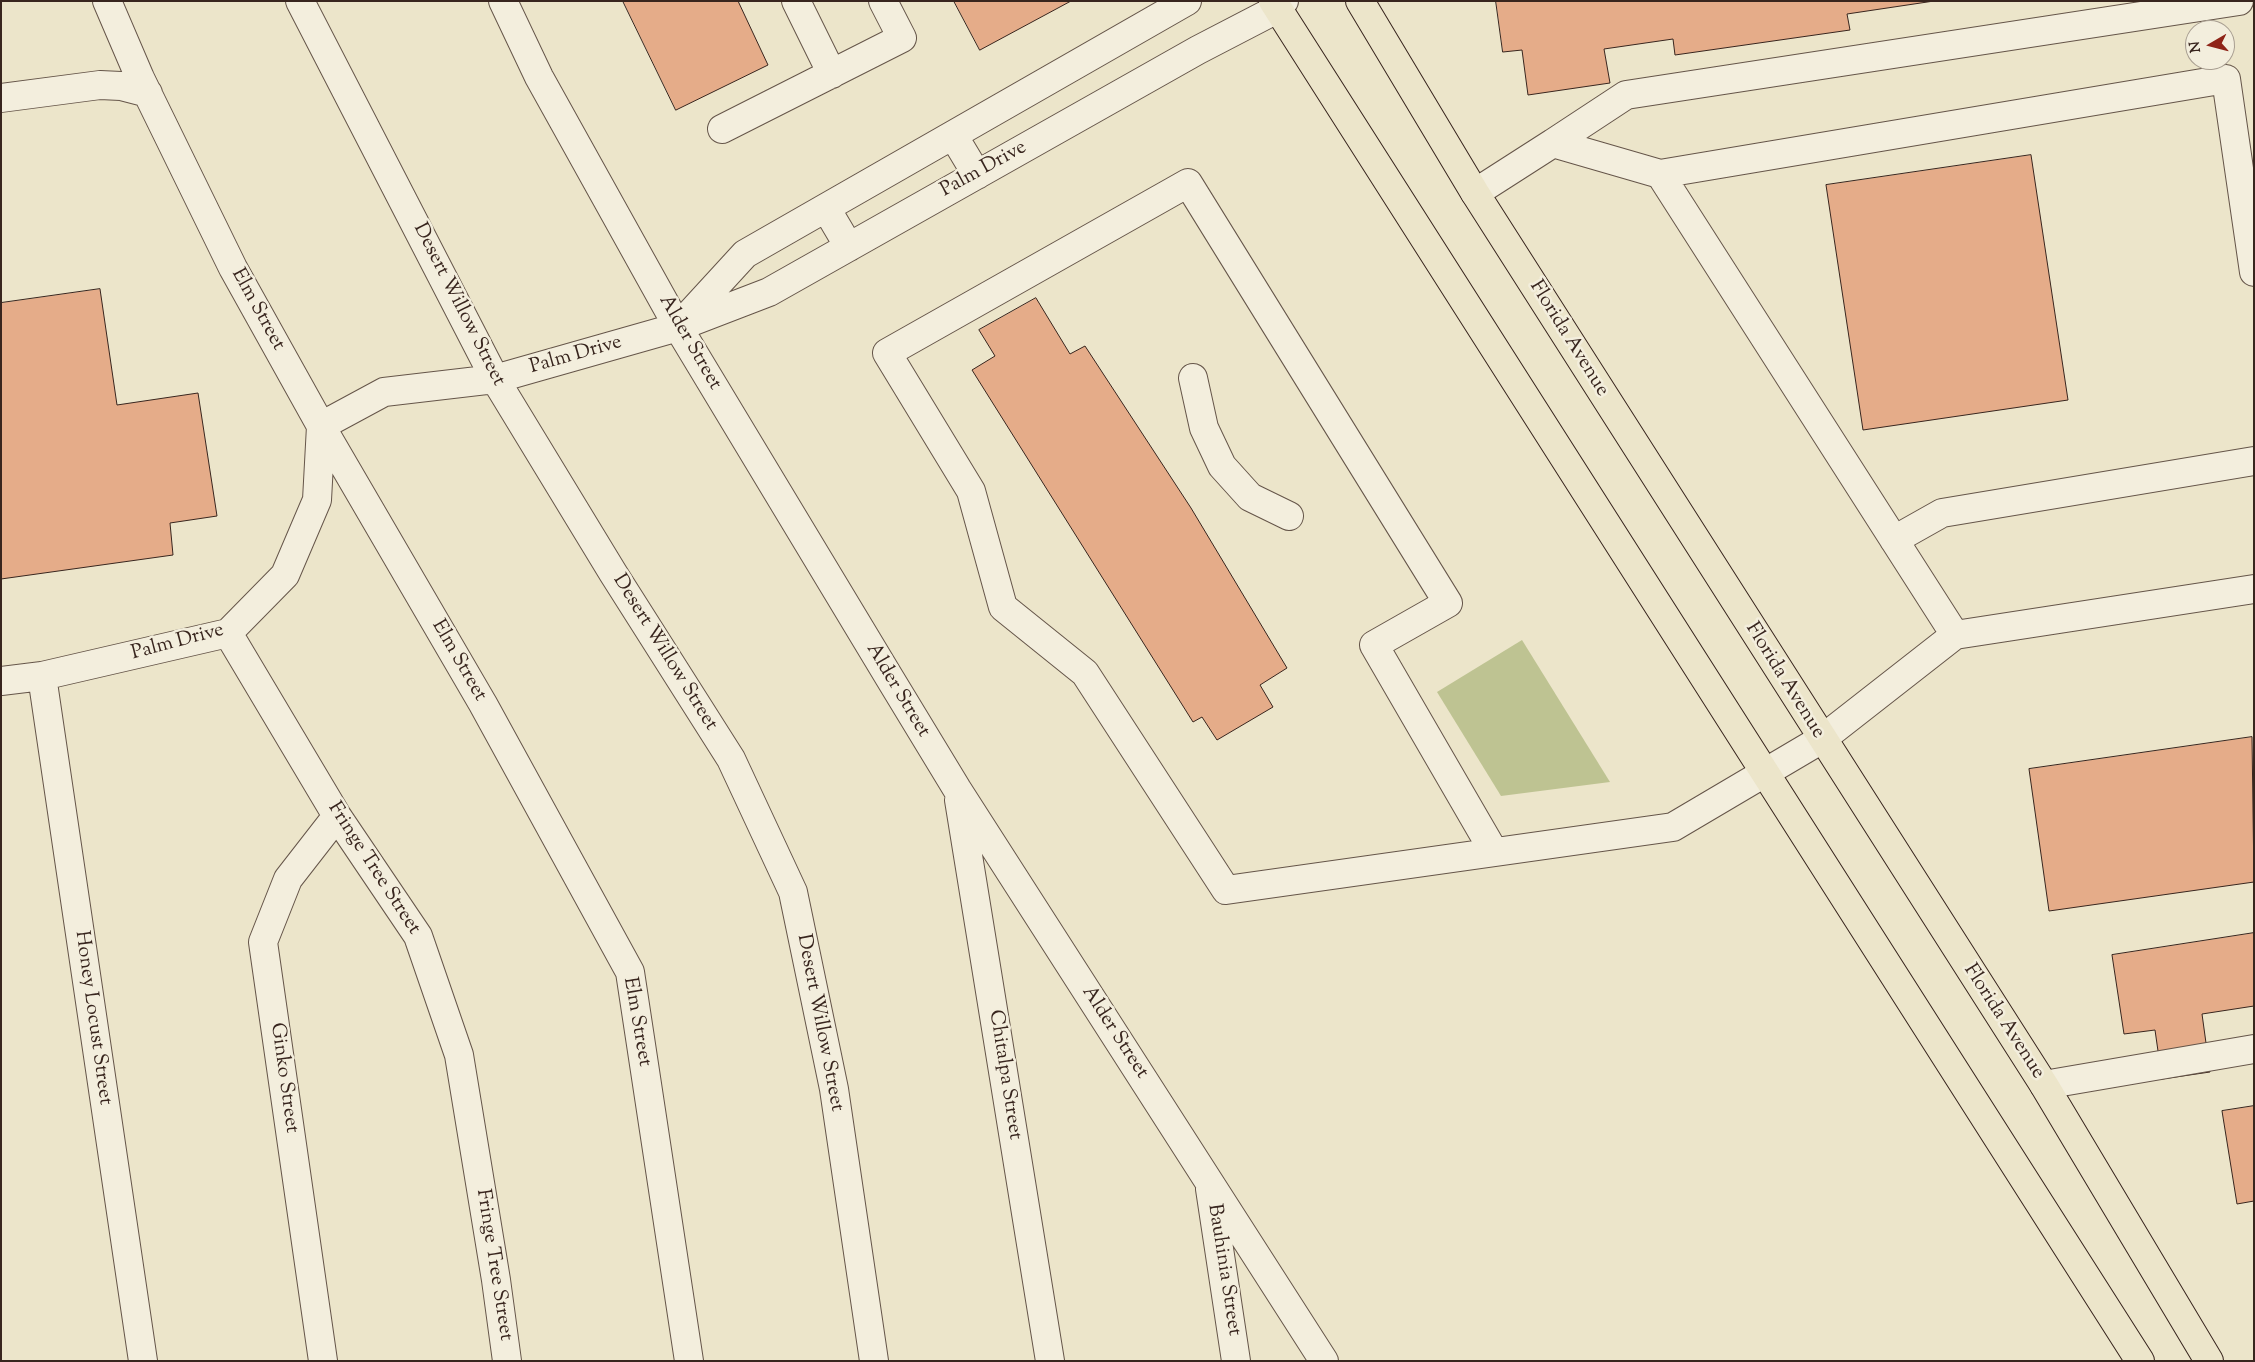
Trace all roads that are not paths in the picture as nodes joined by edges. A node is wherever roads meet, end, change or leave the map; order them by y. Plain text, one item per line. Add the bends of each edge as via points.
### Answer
1 (107, 1) edge
2 (300, 1) edge
3 (503, 1) edge
4 (796, 1) edge
5 (883, 1) edge
6 (1187, 1) edge
7 (1360, 1) edge
8 (2239, 1) edge
9 (1278, 4) edge
10 (832, 74) junction
11 (148, 93) junction
12 (1, 98) edge
13 (722, 129) dead end
14 (953, 135) junction
15 (1553, 143) junction
16 (977, 174) junction
17 (1660, 174) junction
18 (1475, 193) junction
19 (826, 208) junction
20 (848, 247) junction
21 (2254, 272) edge
22 (678, 327) junction
23 (1193, 378) dead end
24 (495, 379) junction
25 (321, 426) junction
26 (2254, 461) edge
27 (1289, 516) dead end
28 (1894, 540) junction
29 (2254, 589) edge
30 (228, 634) junction
31 (1955, 635) junction
32 (42, 676) junction
33 (1, 681) edge
34 (1822, 740) junction
35 (1764, 773) junction
36 (957, 789) junction
37 (337, 816) junction
38 (1494, 852) junction
39 (2254, 1049) edge
40 (2044, 1085) junction
41 (1209, 1180) junction
42 (143, 1361) edge
43 (324, 1361) edge
44 (507, 1361) edge
45 (689, 1361) edge
46 (874, 1361) edge
47 (1050, 1361) edge
48 (1236, 1361) edge
49 (1324, 1361) edge
50 (2140, 1361) edge
51 (2209, 1361) edge

1 - 11 street, Elm Street
2 - 24 street, Desert Willow Street
3 - 22 street, Alder Street via 539,77
4 - 10 street
5 - 10 street via 902,38
6 - 14 street
7 - 18 highway, Florida Avenue
8 - 15 street via 1626,95
9 - 16 street, Palm Drive
9 - 35 highway
10 - 13 street
11 - 12 street via 100,85
11 - 25 street, Elm Street via 233,268
14 - 16 street
14 - 19 street
15 - 17 street
15 - 18 street
16 - 20 street, Palm Drive
17 - 21 street via 2226,79
17 - 28 street
18 - 34 highway, Florida Avenue
19 - 20 street
19 - 22 street via 745,254
20 - 22 street, Palm Drive via 769,292
22 - 24 street, Palm Drive
22 - 36 street, Alder Street
23 - 27 street via 1204,428 1222,466 1250,497
24 - 25 street, Palm Drive via 384,392
24 - 46 street, Desert Willow Street via 731,759 793,892 834,1089
25 - 30 street, Palm Drive via 317,500 285,575
25 - 45 street, Elm Street via 483,704 630,972
26 - 28 street via 1942,513
28 - 31 street
29 - 31 street
30 - 32 street, Palm Drive
30 - 37 street, Fringe Tree Street
31 - 34 street
32 - 33 street, Palm Drive
32 - 42 street, Honey Locust Street
34 - 35 street
34 - 40 highway, Florida Avenue
35 - 38 street via 1673,827
35 - 50 highway
36 - 41 street, Alder Street
36 - 47 street, Chitalpa Street
37 - 43 street, Ginko Street via 288,879 263,942
37 - 44 street, Fringe Tree Street via 418,936 459,1055
38 - 38 street via 1226,890 1085,673 1003,607 971,491 887,353 1188,183 1448,603 1374,645
39 - 40 street
40 - 51 highway, Florida Avenue
41 - 48 street, Bauhinia Street
41 - 49 street, Alder Street

